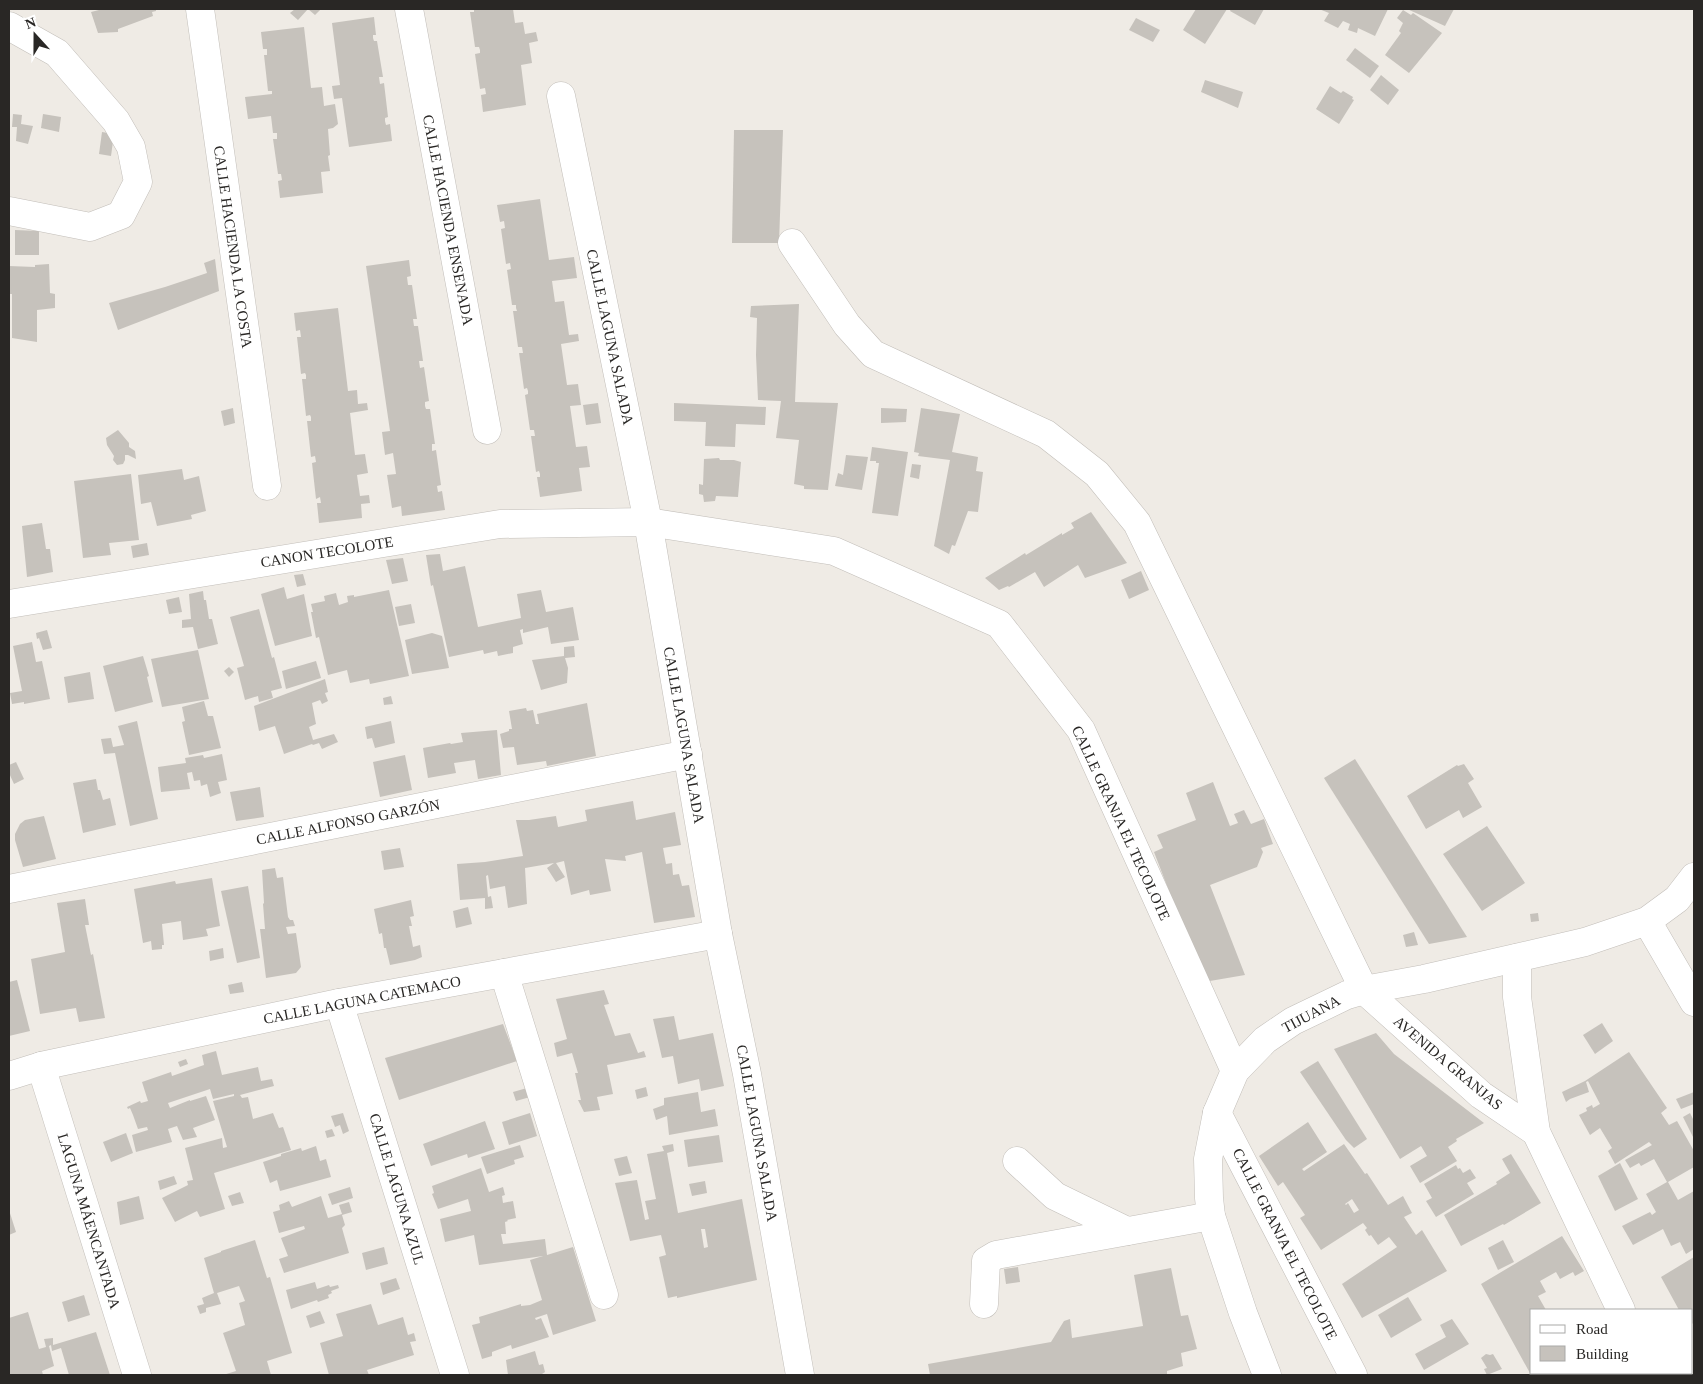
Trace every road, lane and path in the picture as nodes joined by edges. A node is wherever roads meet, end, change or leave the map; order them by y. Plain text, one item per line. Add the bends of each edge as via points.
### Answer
1 (200, 9) edge
2 (409, 9) edge
3 (9, 26) edge
4 (561, 96) dead end
5 (9, 211) edge
6 (792, 243) dead end
7 (487, 430) dead end
8 (267, 486) dead end
9 (648, 522) junction
10 (9, 604) edge
11 (688, 754) junction
12 (1694, 877) edge
13 (9, 890) edge
14 (1647, 921) junction
15 (718, 934) junction
16 (1516, 958) junction
17 (504, 973) junction
18 (1364, 990) junction
19 (1694, 1002) edge
20 (339, 1003) junction
21 (41, 1066) junction
22 (1235, 1071) junction
23 (9, 1076) edge
24 (1217, 1113) junction
25 (1536, 1132) junction
26 (1017, 1161) dead end
27 (1211, 1216) junction
28 (1127, 1231) junction
29 (604, 1295) dead end
30 (984, 1304) dead end
31 (1621, 1309) edge
32 (138, 1375) edge
33 (455, 1375) edge
34 (800, 1375) edge
35 (1267, 1375) edge
36 (1353, 1375) edge

1 - 8 street, CALLE HACIENDA LA COSTA
2 - 7 street, CALLE HACIENDA ENSENADA
3 - 5 street via 57,53 116,121 131,147 138,182 121,215 90,227
4 - 9 street, CALLE LAGUNA SALADA
6 - 18 street via 847,325 873,354 1046,434 1097,474 1137,523
9 - 10 street, CANON TECOLOTE via 500,524
9 - 11 street, CALLE LAGUNA SALADA
9 - 22 street, CALLE GRANJA EL TECOLOTE via 834,551 999,624 1080,730
11 - 13 street, CALLE ALFONSO GARZÓN
11 - 15 street, CALLE LAGUNA SALADA
12 - 14 street, TIJUANA via 1677,899
14 - 16 street, TIJUANA via 1585,942
14 - 19 street
15 - 17 street, CALLE LAGUNA CATEMACO
15 - 34 street, CALLE LAGUNA SALADA
16 - 18 street, TIJUANA
16 - 25 street via 1517,997
17 - 20 street, CALLE LAGUNA CATEMACO
17 - 29 street
18 - 22 street, TIJUANA via 1293,1021 1265,1040
18 - 25 street, AVENIDA GRANJAS via 1482,1095
20 - 21 street, CALLE LAGUNA CATEMACO
20 - 33 street, CALLE LAGUNA AZUL
21 - 23 street, CALLE LAGUNA CATEMACO
21 - 32 street, LAGUNA MÁENCANTADA
22 - 24 street, TIJUANA
24 - 27 street, TIJUANA via 1208,1159
24 - 36 street, CALLE GRANJA EL TECOLOTE
25 - 31 street
26 - 28 street via 1055,1196
27 - 28 street
27 - 35 street, TIJUANA
28 - 30 street via 996,1255 986,1261

